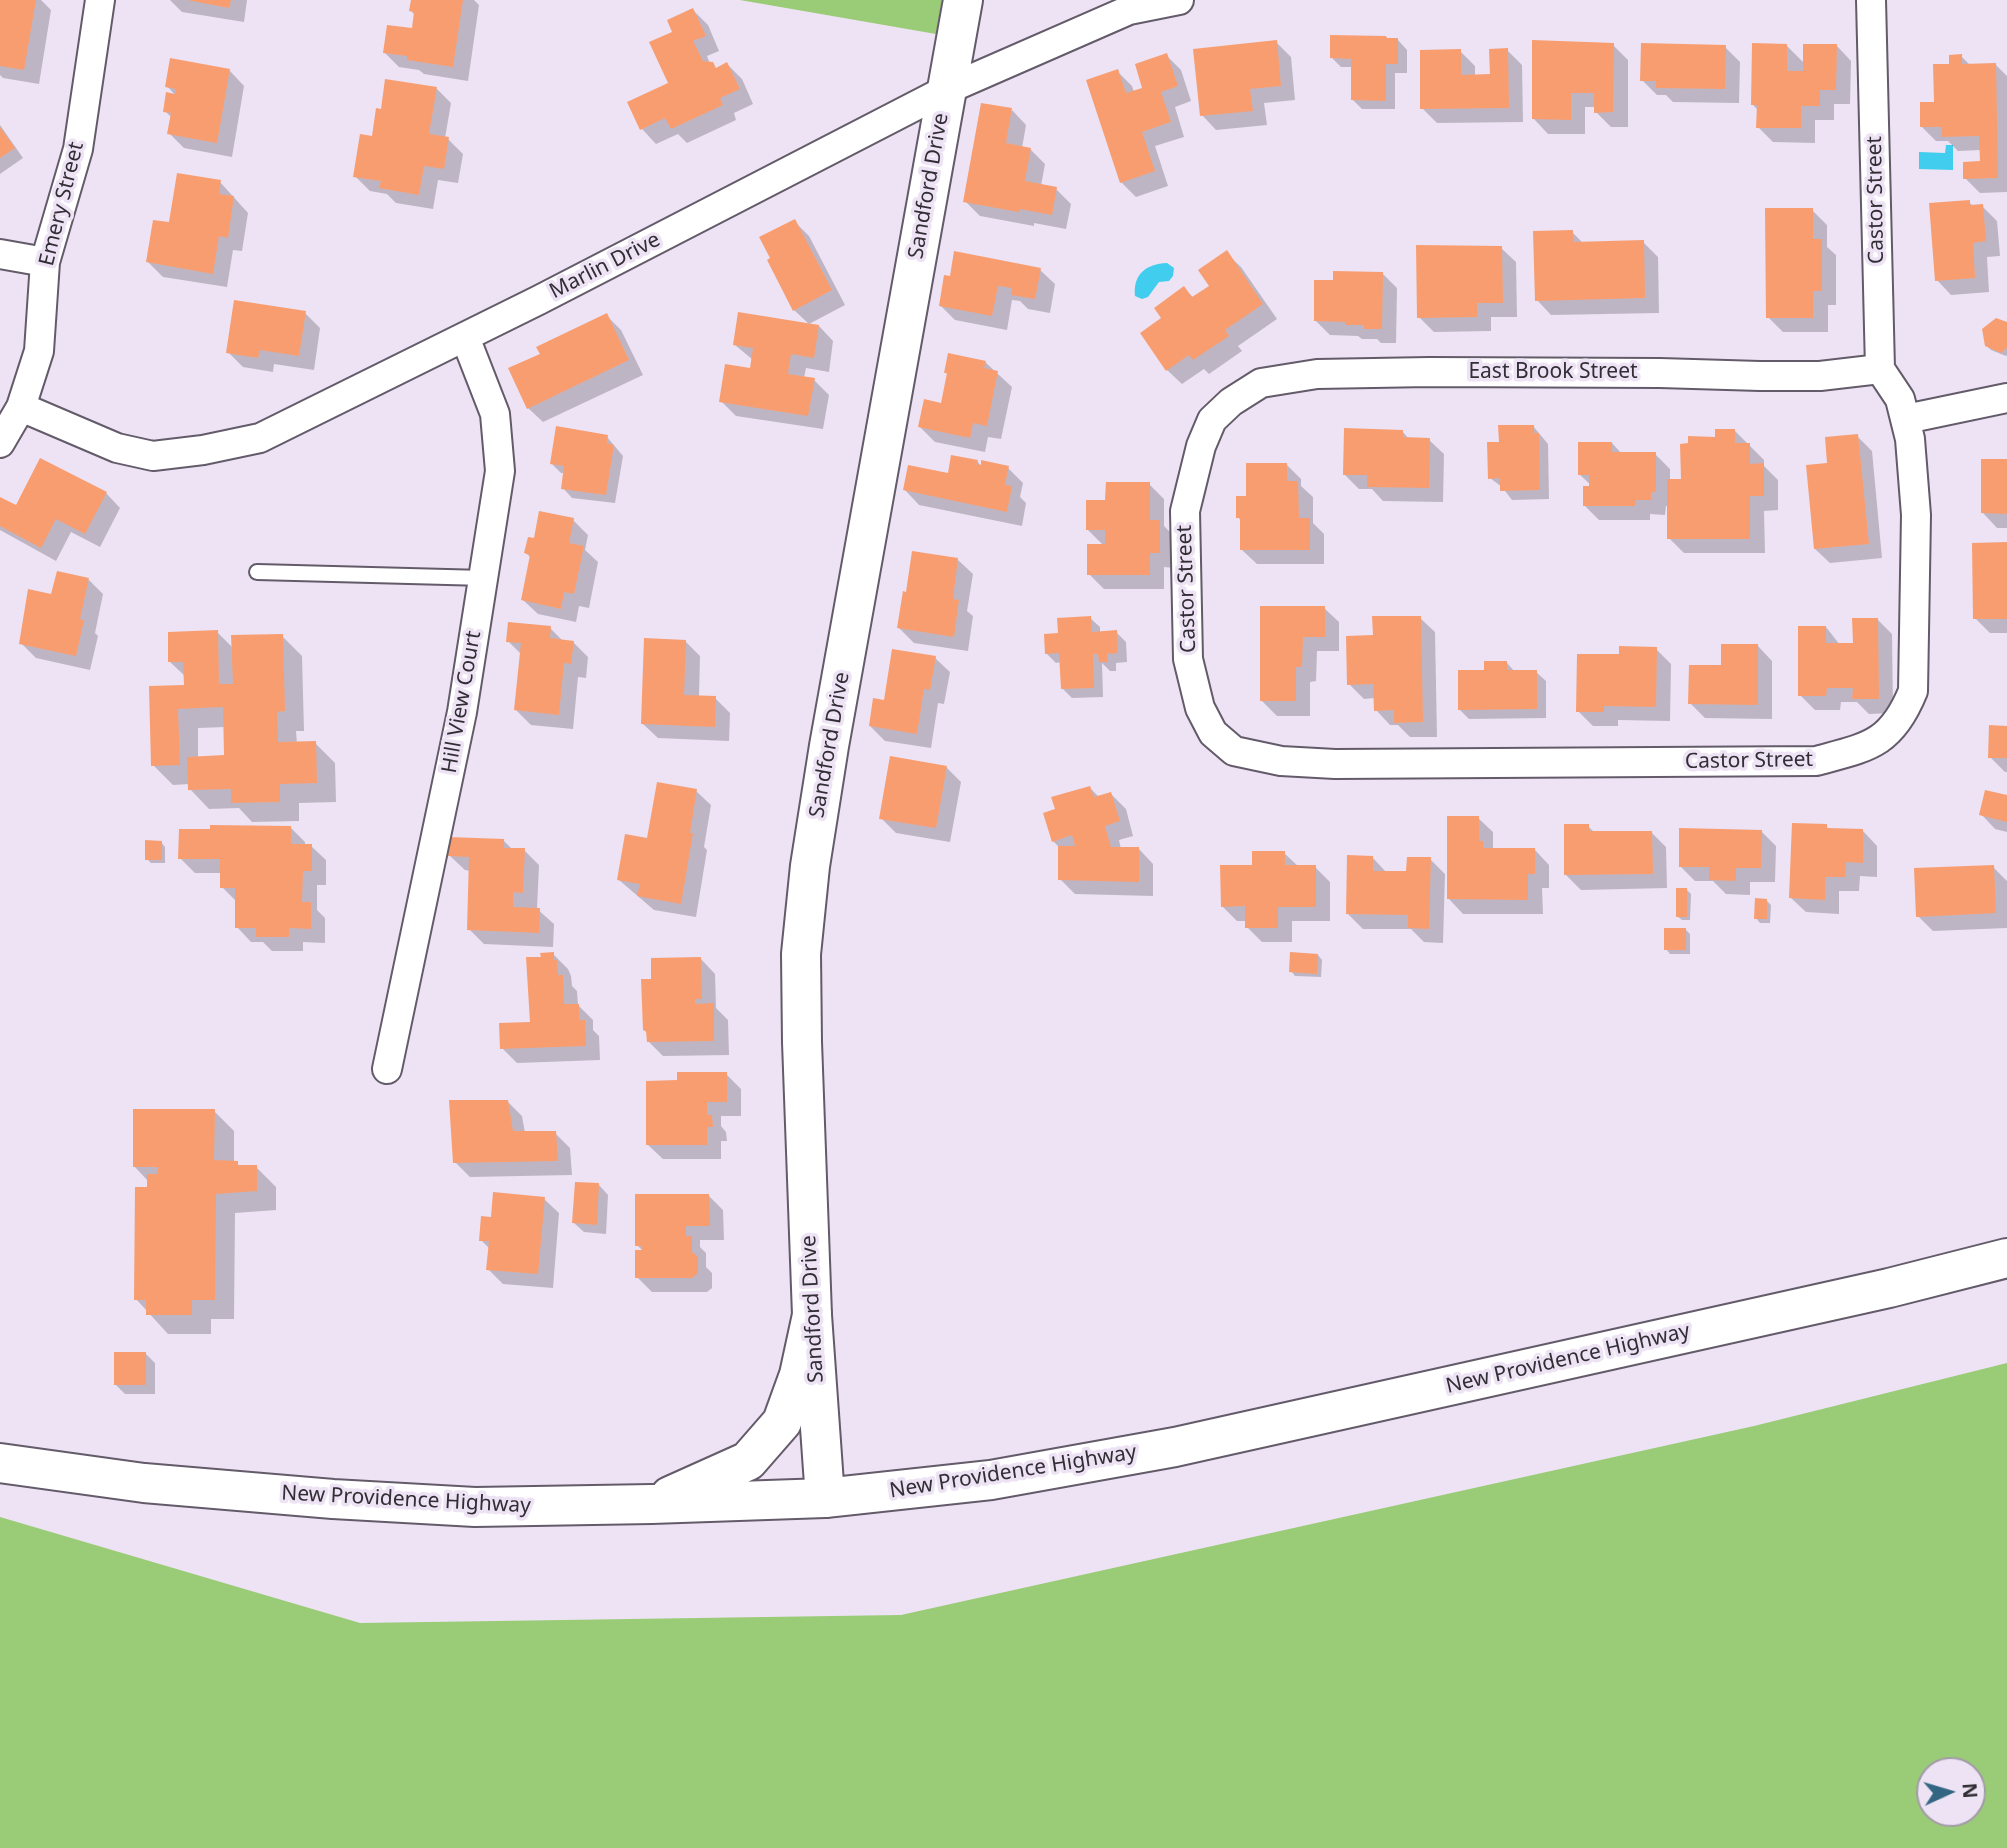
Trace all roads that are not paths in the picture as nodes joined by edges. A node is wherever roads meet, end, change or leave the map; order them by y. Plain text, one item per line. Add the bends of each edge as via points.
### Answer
1 (100, 0) edge
2 (963, 0) edge
3 (1179, 0) edge
4 (1871, 0) edge
5 (946, 90) junction
6 (0, 254) edge
7 (45, 262) junction
8 (465, 337) junction
9 (1880, 369) junction
10 (2007, 398) edge
11 (1231, 402) joint
12 (21, 407) junction
13 (1906, 419) junction
14 (0, 443) edge
15 (257, 572) dead end
16 (485, 578) junction
17 (387, 1069) dead end
18 (2007, 1258) edge
19 (812, 1315) junction
20 (0, 1463) edge
21 (825, 1498) junction
22 (652, 1504) junction

1 - 7 street, Emery Street via 78,149
2 - 5 main road, Sandford Drive
3 - 5 street, Marlin Drive via 1129,10
4 - 9 street, Castor Street
5 - 8 street, Marlin Drive
5 - 19 main road, Sandford Drive via 810,866 802,1017
6 - 7 street
7 - 12 street, Emery Street via 39,351
8 - 12 street, Marlin Drive via 260,438 203,450 153,456 117,448
8 - 16 street, Hill View Court via 495,414 500,471
9 - 11 street, East Brook Street via 1820,376 1317,374 1261,383
9 - 13 street, Castor Street via 1900,399
10 - 13 street
11 - 13 street, Castor Street via 1212,420 1201,446 1185,511 1188,659 1200,708 1213,733 1234,751 1281,761 1335,764 1816,761 1883,738 1905,712 1913,691 1916,515
12 - 14 street, Emery Street
15 - 16 lane
16 - 17 street, Hill View Court via 463,712
18 - 21 main road, New Providence Highway via 1175,1447 990,1480
19 - 21 main road, Sandford Drive
19 - 22 main road via 799,1375 782,1422 748,1461
20 - 22 main road, New Providence Highway via 144,1483 333,1499 475,1507
21 - 22 main road, New Providence Highway

